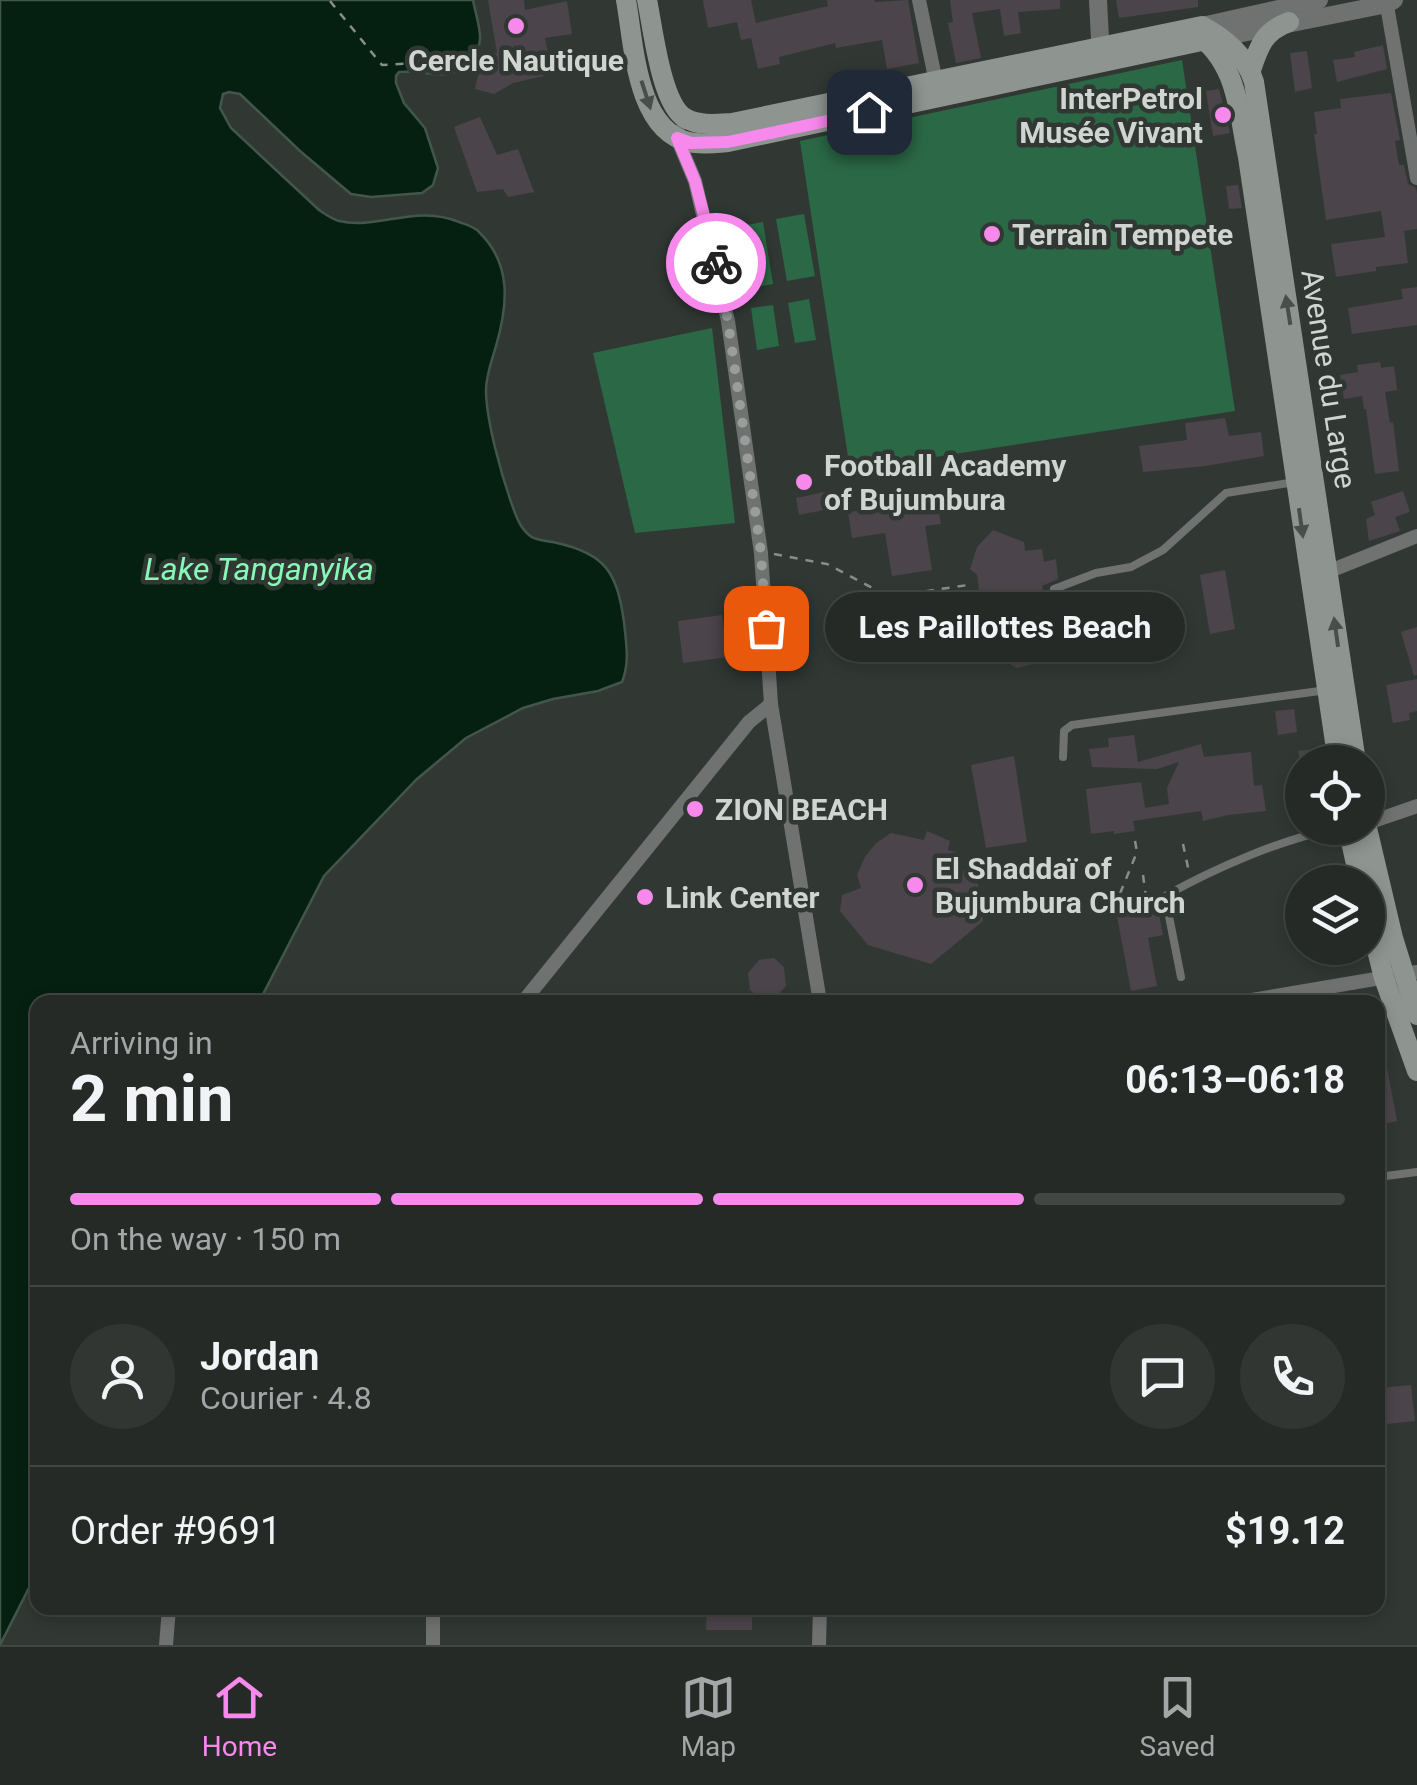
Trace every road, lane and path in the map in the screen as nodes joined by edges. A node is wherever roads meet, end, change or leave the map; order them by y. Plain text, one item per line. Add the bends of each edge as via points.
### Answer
1 (626, 0) edge
2 (647, 0) edge
3 (919, 0) edge
4 (1098, 0) edge
5 (330, 1) edge
6 (1311, 1) edge
7 (1389, 1) edge
8 (1289, 22) junction
9 (1204, 33) junction
10 (1101, 55) junction
11 (1250, 70) junction
12 (445, 74) dead end
13 (938, 89) junction
14 (683, 117) junction
15 (677, 138) junction
16 (1256, 156) junction
17 (1416, 169) edge
18 (1305, 480) junction
19 (1417, 536) edge
20 (761, 553) junction
21 (1318, 576) junction
22 (968, 585) dead end
23 (1054, 588) dead end
24 (1327, 690) junction
25 (771, 704) junction
26 (1335, 745) edge
27 (1353, 745) edge
28 (1062, 757) dead end
29 (1417, 806) edge
30 (1385, 818) edge
31 (1135, 841) dead end
32 (1285, 843) edge
33 (1183, 844) dead end
34 (1372, 845) edge
35 (1143, 874) dead end
36 (1191, 882) junction
37 (1166, 896) junction
38 (1146, 897) junction
39 (1385, 944) edge
40 (1402, 975) edge
41 (1181, 977) dead end
42 (528, 995) edge
43 (819, 995) edge
44 (1282, 995) edge
45 (1417, 1015) edge
46 (1417, 1071) edge
47 (1417, 1172) edge
48 (1385, 1176) edge
49 (168, 1615) edge
50 (433, 1615) edge
51 (820, 1615) edge
52 (166, 1645) edge
53 (433, 1645) edge
54 (820, 1645) edge

1 -> 15 main road via 648,106
2 - 14 main road via 667,95
3 - 13 street
4 - 10 street
5 - 12 path via 382,65 426,56
6 - 9 street
7 - 8 street
7 - 17 street
8 - 9 street
8 - 11 main road via 1267,32
9 - 10 main road
9 - 11 main road
9 - 16 main road, Avenue du Large via 1226,64
10 - 13 main road
11 - 16 main road, Avenue du Large
13 - 14 main road via 732,124
13 - 15 main road via 728,142
14 - 15 street
15 - 20 street via 695,181 725,304
16 - 18 main road, Avenue du Large
18 - 21 main road, Avenue du Large
18 - 23 lane via 1226,493 1163,550 1131,567
19 - 21 street
20 - 22 path via 828,564 880,592
20 - 25 street
21 - 24 main road, Avenue du Large
27 -> 21 main road, Avenue du Large
24 - 26 main road, Avenue du Large
24 - 28 lane via 1072,725 1064,731
25 - 42 street via 737,736
25 - 43 street
29 - 30 street
31 - 38 path via 1137,852 1117,902
32 - 36 lane
33 - 36 path
34 - 40 main road
35 - 38 path
36 - 37 lane
37 - 38 path
37 - 41 lane
39 - 40 main road
40 - 44 street
40 - 45 main road
40 - 46 main road
47 - 48 lane
49 - 52 street
50 - 53 street
51 - 54 street

